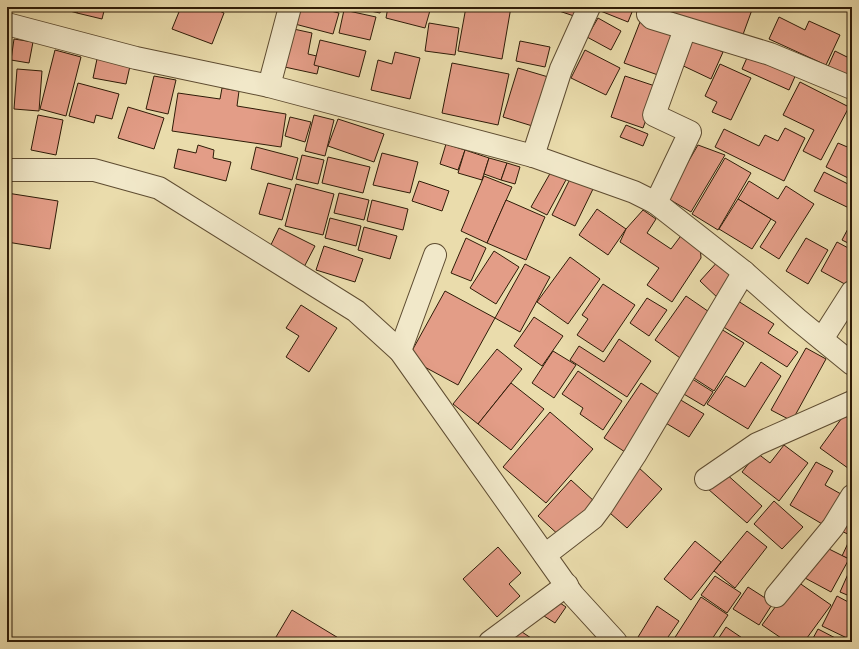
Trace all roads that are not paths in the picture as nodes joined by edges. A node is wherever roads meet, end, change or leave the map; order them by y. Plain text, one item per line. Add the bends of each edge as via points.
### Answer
1 (290, 7) edge
2 (589, 7) edge
3 (649, 7) edge
4 (7, 24) edge
5 (685, 29) junction
6 (269, 86) junction
7 (852, 88) edge
8 (533, 156) junction
9 (7, 170) edge
10 (656, 203) junction
11 (435, 255) dead end
12 (744, 272) junction
13 (852, 292) edge
14 (822, 339) junction
15 (400, 351) junction
16 (852, 364) edge
17 (852, 402) edge
18 (706, 479) dead end
19 (852, 496) edge
20 (546, 555) junction
21 (567, 586) junction
22 (776, 596) dead end
23 (490, 642) edge
24 (616, 642) edge

1 - 6 street
2 - 8 street via 561,69
3 - 5 street via 648,14 652,18
4 - 6 street via 136,58
5 - 7 street via 770,54
5 - 10 street via 654,115 690,132
6 - 8 street
8 - 10 street via 620,186
9 - 15 street via 94,170 160,188 356,311
10 - 12 street
11 - 15 street
12 - 14 street
12 - 20 street via 602,506 593,518
13 - 14 street
14 - 16 street
15 - 20 street
17 - 18 street via 757,444
19 - 22 street via 833,527
20 - 21 street
21 - 23 street
21 - 24 street

